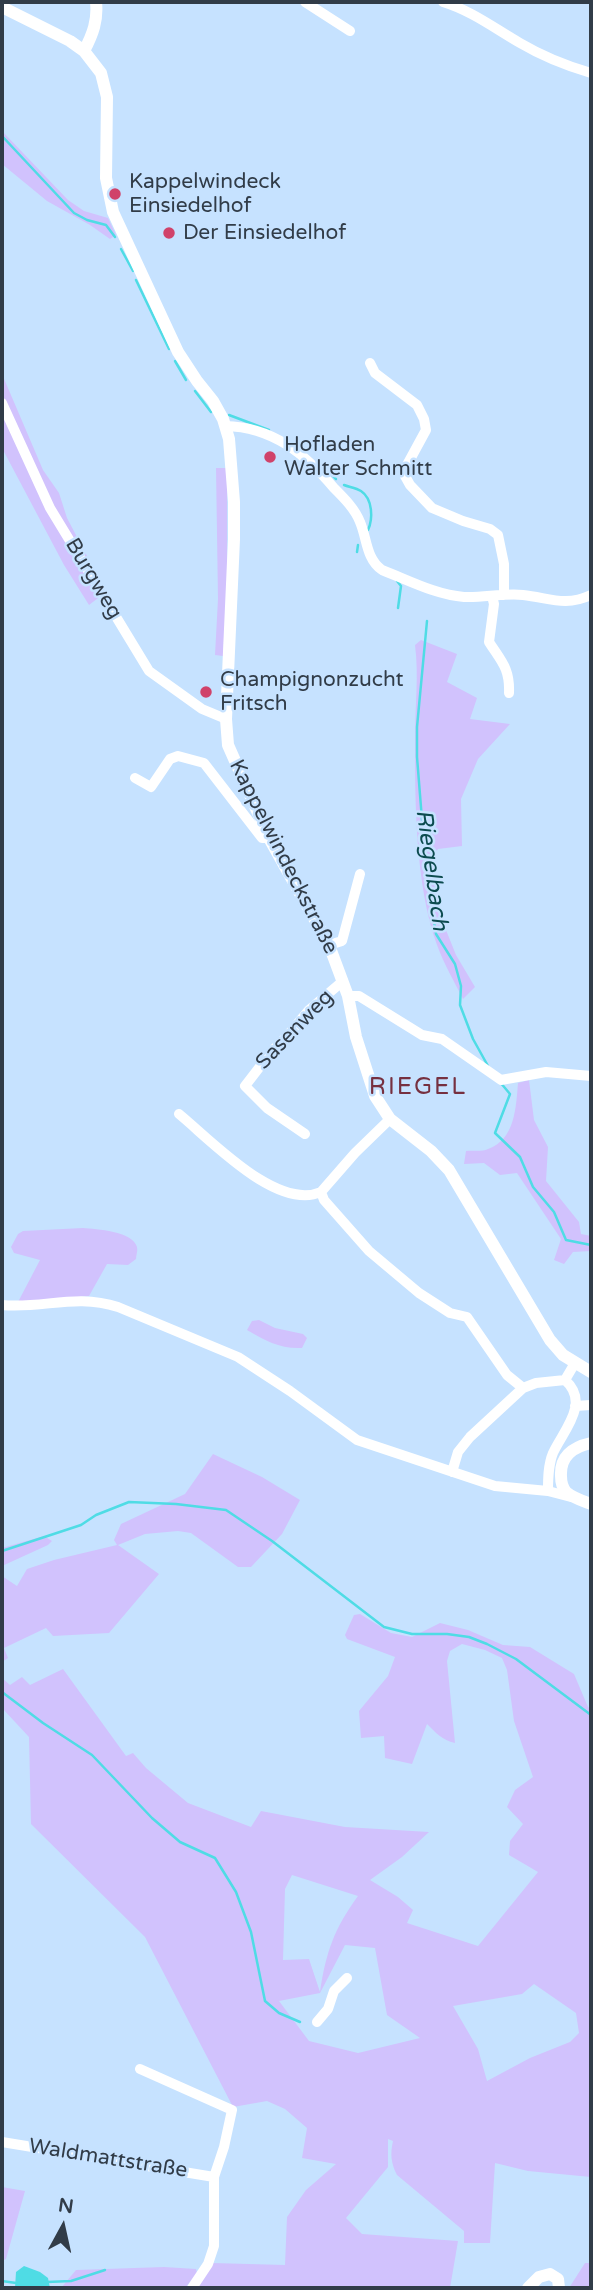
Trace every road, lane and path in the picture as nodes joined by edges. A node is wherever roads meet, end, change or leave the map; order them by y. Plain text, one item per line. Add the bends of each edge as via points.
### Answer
1 (96, 2) edge
2 (305, 2) edge
3 (443, 2) edge
4 (2, 7) edge
5 (350, 31) dead end
6 (84, 51) junction
7 (591, 73) edge
8 (370, 363) dead end
9 (2, 402) edge
10 (225, 426) junction
11 (504, 595) junction
12 (591, 595) edge
13 (492, 596) junction
14 (509, 693) dead end
15 (226, 719) junction
16 (135, 778) dead end
17 (269, 838) junction
18 (360, 874) dead end
19 (329, 945) junction
20 (343, 981) junction
21 (348, 996) junction
22 (591, 1076) edge
23 (179, 1114) dead end
24 (390, 1119) junction
25 (305, 1134) dead end
26 (321, 1192) junction
27 (2, 1305) edge
28 (575, 1363) junction
29 (591, 1372) edge
30 (565, 1380) junction
31 (523, 1388) junction
32 (591, 1405) edge
33 (576, 1406) junction
34 (591, 1443) edge
35 (452, 1472) junction
36 (548, 1491) junction
37 (573, 1497) junction
38 (591, 1504) edge
39 (347, 1978) dead end
40 (317, 2022) dead end
41 (141, 2069) dead end
42 (2, 2142) edge
43 (214, 2177) junction
44 (192, 2288) edge
45 (528, 2288) edge
46 (559, 2288) edge

1 - 6 street via 95,28
2 - 5 street
3 - 7 street via 485,20 539,53
4 - 6 street
6 - 10 street, Kappelwindeckstraße via 106,86 106,178 113,212 178,352
8 - 11 street via 375,373 417,405 424,419 426,430 407,465 405,476 410,485 432,508 498,535
9 - 15 street, Burgweg via 50,508 149,671 202,709
10 - 13 street via 266,435 307,458 354,511 372,559 382,570 452,596
10 - 15 street, Kappelwindeckstraße via 234,502
11 - 12 street via 561,603
11 - 13 street
13 - 14 street via 489,642 509,676
15 - 17 street, Kappelwindeckstraße via 233,760
16 - 17 street via 151,787 177,756 204,763 251,827 262,838
17 - 19 street, Kappelwindeckstraße
18 - 19 street via 342,941
19 - 20 street, Kappelwindeckstraße
20 - 21 street, Kappelwindeckstraße
20 - 25 street, Sasenweg via 309,1010 245,1086
21 - 22 street via 359,996 422,1035 442,1039 501,1080 546,1072
21 - 24 street, Kappelwindeckstraße via 375,1096
23 - 26 street via 264,1184 292,1195
24 - 26 street
24 - 28 street, Kappelwindeckstraße via 449,1170 550,1340
26 - 31 street via 369,1251 419,1293 450,1313 467,1317 507,1375
27 - 35 street via 99,1300 118,1307 238,1357 357,1440
28 - 29 street, Kappelwindeckstraße
28 - 30 street
30 - 31 street
30 - 33 street via 574,1392
31 - 35 street via 470,1437 458,1452
32 - 33 street
33 - 36 street via 553,1454
34 - 37 street via 572,1450 562,1463 561,1483
35 - 36 street via 495,1486
36 - 37 street
37 - 38 street
39 - 40 street
41 - 43 street, Waldmattstraße via 232,2110
42 - 43 street, Waldmattstraße
43 - 44 street, Waldmattstraße via 214,2246
45 - 46 street via 550,2274 558,2278

